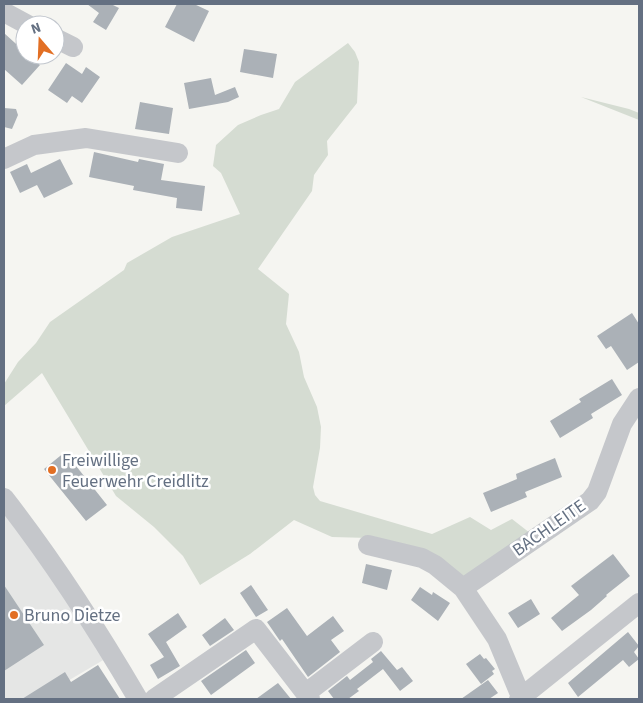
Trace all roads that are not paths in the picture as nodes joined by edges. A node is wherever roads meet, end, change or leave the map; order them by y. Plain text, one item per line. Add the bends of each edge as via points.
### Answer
1 (4, 12) edge
2 (15, 18) edge
3 (65, 43) edge
4 (73, 47) dead end
5 (178, 153) dead end
6 (4, 159) edge
7 (639, 398) edge
8 (4, 498) edge
9 (368, 545) dead end
10 (464, 588) junction
11 (639, 603) edge
12 (373, 642) dead end
13 (308, 696) edge
14 (138, 699) edge
15 (154, 699) edge
16 (520, 699) edge

1 - 2 street
3 - 4 street
5 - 6 street via 86,138 34,145
7 - 10 street, BACHLEITE via 622,424 597,492 590,500
8 - 14 street via 65,580
9 - 10 street via 422,558
10 - 16 street via 497,639
11 - 16 street
12 - 13 street
13 - 15 street via 256,629

